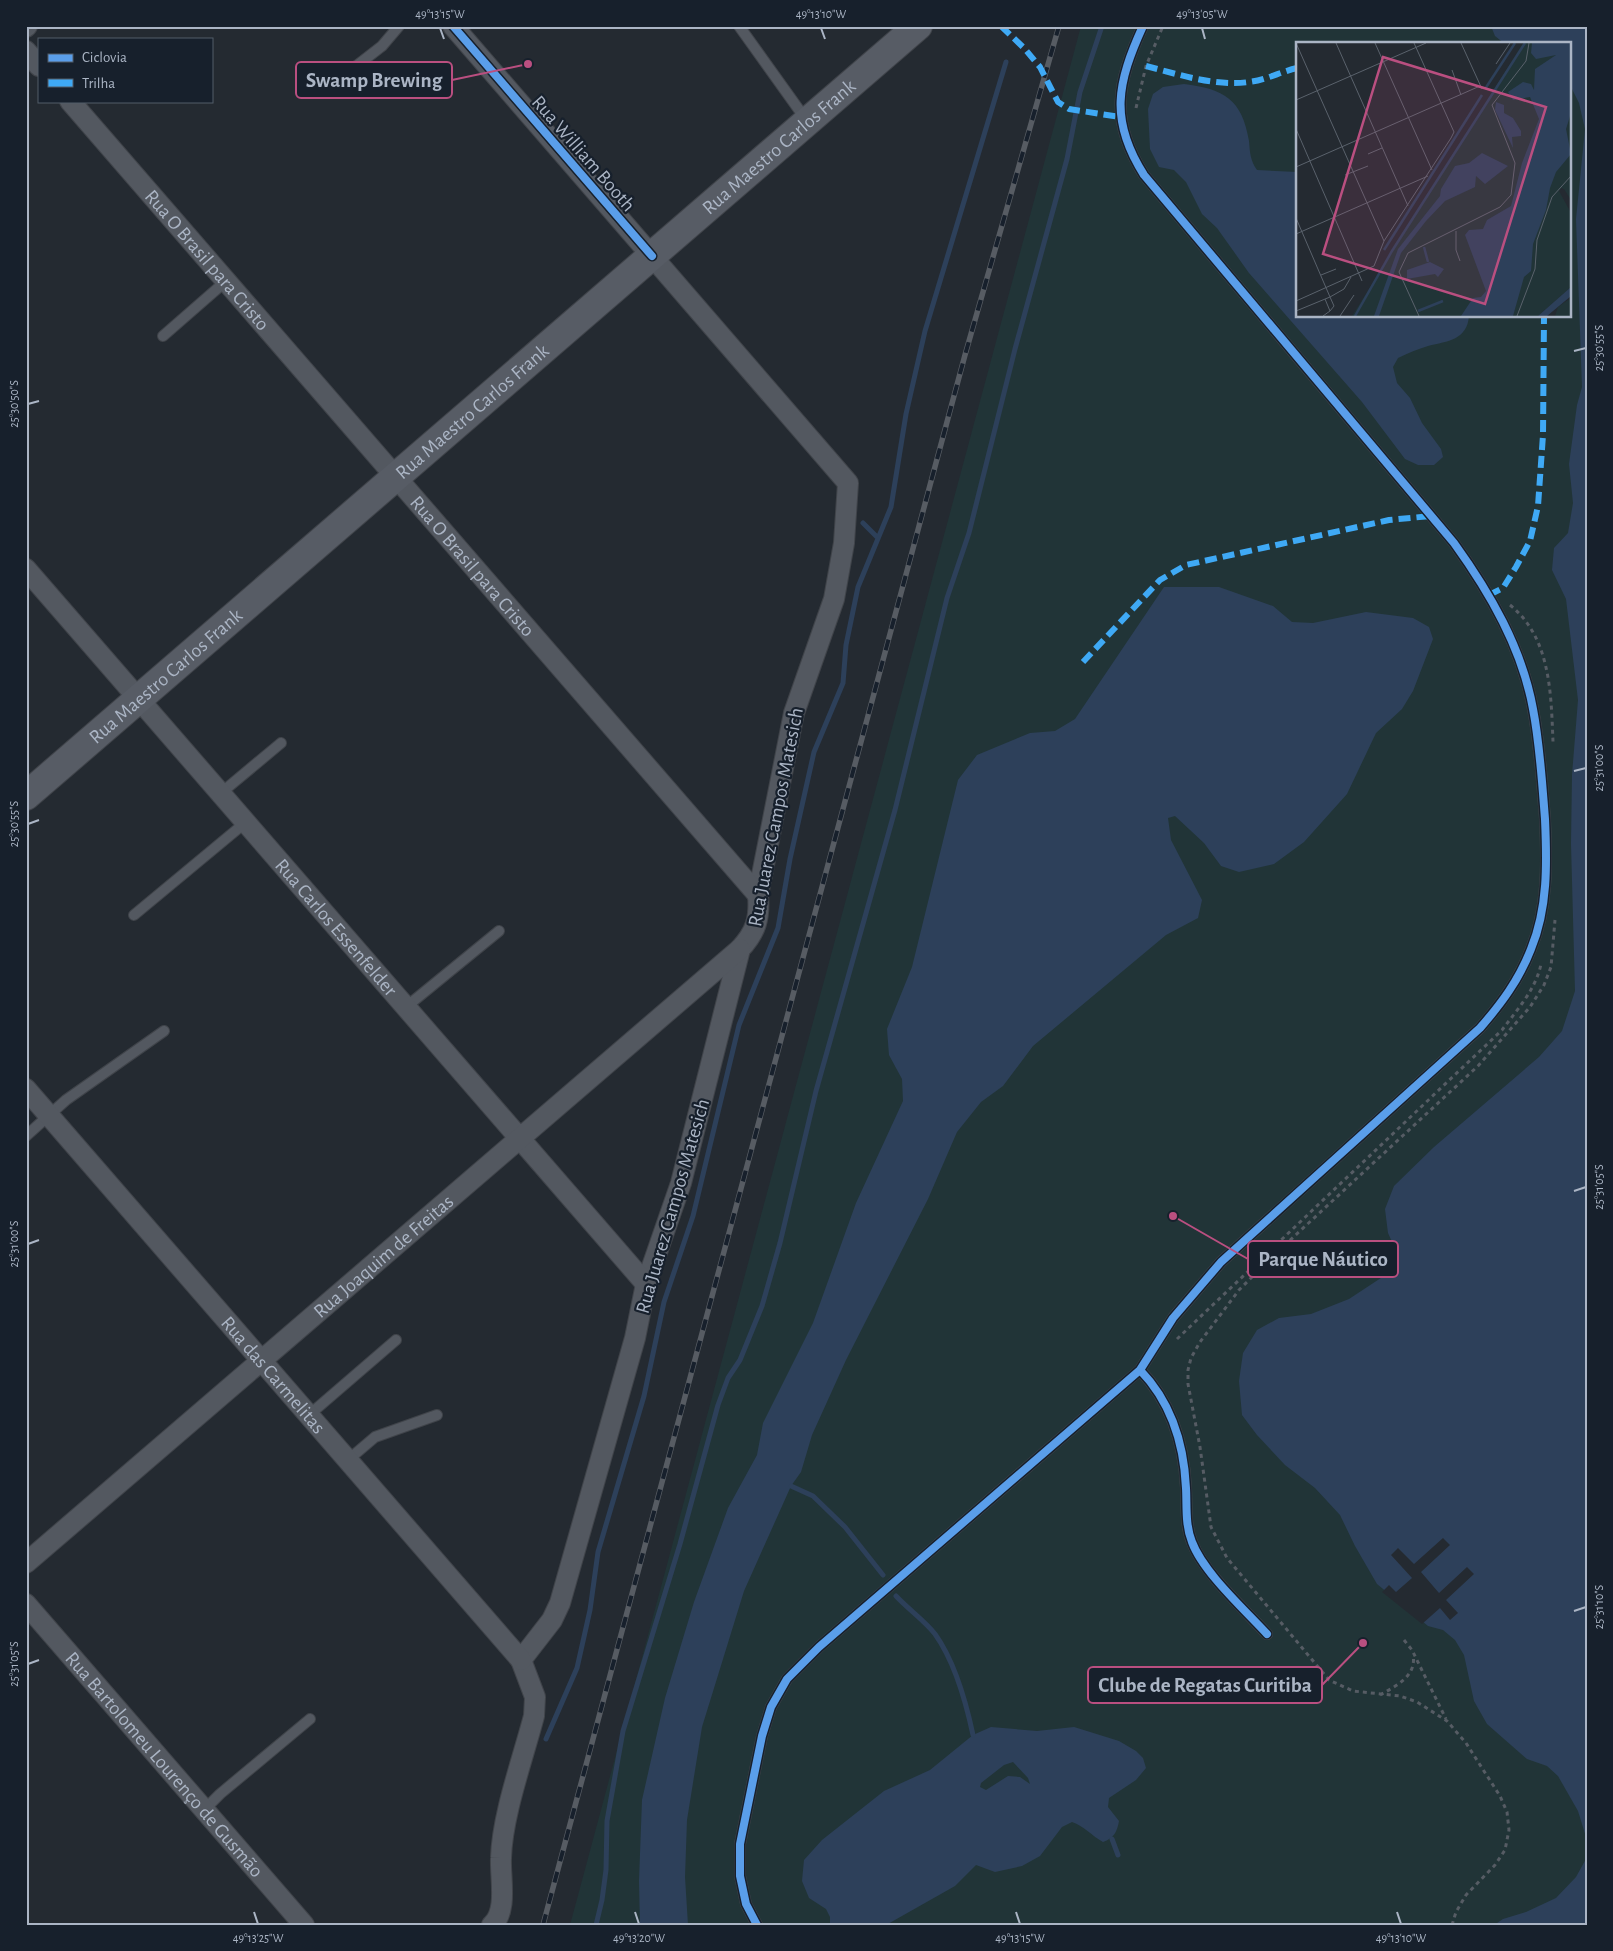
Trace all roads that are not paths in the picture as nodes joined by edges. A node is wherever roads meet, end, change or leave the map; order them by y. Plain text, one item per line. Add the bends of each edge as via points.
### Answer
1 (399, 26) edge
2 (453, 26) edge
3 (739, 26) edge
4 (918, 26) edge
5 (1143, 26) edge
6 (26, 51) edge
7 (38, 65) edge
8 (328, 88) dead end
9 (71, 102) edge
10 (808, 122) junction
11 (652, 256) junction
12 (226, 281) junction
13 (163, 336) dead end
14 (396, 477) junction
15 (848, 483) joint
16 (26, 568) edge
17 (139, 699) junction
18 (281, 743) dead end
19 (221, 793) junction
20 (26, 796) edge
21 (246, 822) junction
22 (758, 895) junction
23 (134, 915) dead end
24 (499, 931) dead end
25 (740, 949) junction
26 (406, 1006) junction
27 (164, 1031) dead end
28 (26, 1089) edge
29 (49, 1116) junction
30 (26, 1136) edge
31 (520, 1138) junction
32 (646, 1284) junction
33 (396, 1340) dead end
34 (262, 1361) junction
35 (1140, 1370) junction
36 (309, 1415) junction
37 (437, 1415) dead end
38 (348, 1460) junction
39 (26, 1563) edge
40 (26, 1604) edge
41 (1267, 1634) dead end
42 (521, 1660) junction
43 (310, 1720) dead end
44 (204, 1810) junction
45 (495, 1922) edge
46 (304, 1925) edge
47 (758, 1925) edge

1 - 8 lane via 382,46
2 - 11 street, Rua William Booth
3 - 10 lane
4 - 10 street, Rua Maestro Carlos Frank
5 - 35 lane via 1122,81 1120,117 1130,152 1144,174 1454,544 1489,594 1520,665 1533,708 1546,831 1546,890 1532,947 1504,1001 1480,1028 1221,1262 1173,1318
6 - 7 street
9 - 12 street, Rua O Brasil para Cristo
10 - 11 street, Rua Maestro Carlos Frank
11 - 14 street, Rua Maestro Carlos Frank
11 - 15 street, Rua William Booth
12 - 13 lane
12 - 14 street, Rua O Brasil para Cristo
14 - 17 street, Rua Maestro Carlos Frank
14 - 22 street, Rua O Brasil para Cristo
15 - 22 street, Rua Juarez Campos Matesich via 844,543 834,600 794,713
16 - 17 street, Rua Carlos Essenfelder
17 - 19 street, Rua Carlos Essenfelder
17 - 20 street, Rua Maestro Carlos Frank
18 - 19 lane
19 - 21 street, Rua Carlos Essenfelder
21 - 23 lane
21 - 26 street, Rua Carlos Essenfelder
22 - 25 street, Rua Juarez Campos Matesich via 758,922
24 - 26 lane
25 - 31 street, Rua Joaquim de Freitas
25 - 32 street, Rua Juarez Campos Matesich via 681,1183
26 - 31 street, Rua Carlos Essenfelder
27 - 29 lane via 66,1100
28 - 29 street, Rua das Carmelitas
29 - 30 lane
29 - 34 street, Rua das Carmelitas
31 - 32 street, Rua Carlos Essenfelder
31 - 34 street, Rua Joaquim de Freitas
32 - 42 street, Rua Juarez Campos Matesich via 636,1338 560,1603 552,1620
33 - 36 lane
34 - 36 street, Rua das Carmelitas
34 - 39 street, Rua Joaquim de Freitas
35 - 41 lane via 1154,1385 1174,1424 1182,1452 1187,1521 1192,1542 1226,1589
35 - 47 lane via 819,1647 787,1679 771,1707 762,1736 740,1844 740,1876 746,1904
36 - 38 street, Rua das Carmelitas
37 - 38 lane via 375,1437
38 - 42 street, Rua das Carmelitas
40 - 44 street, Rua Bartolomeu Lourenço de Gusmão
42 - 45 street via 535,1697 534,1716 504,1831 500,1857 500,1914
43 - 44 lane
44 - 46 street, Rua Bartolomeu Lourenço de Gusmão

